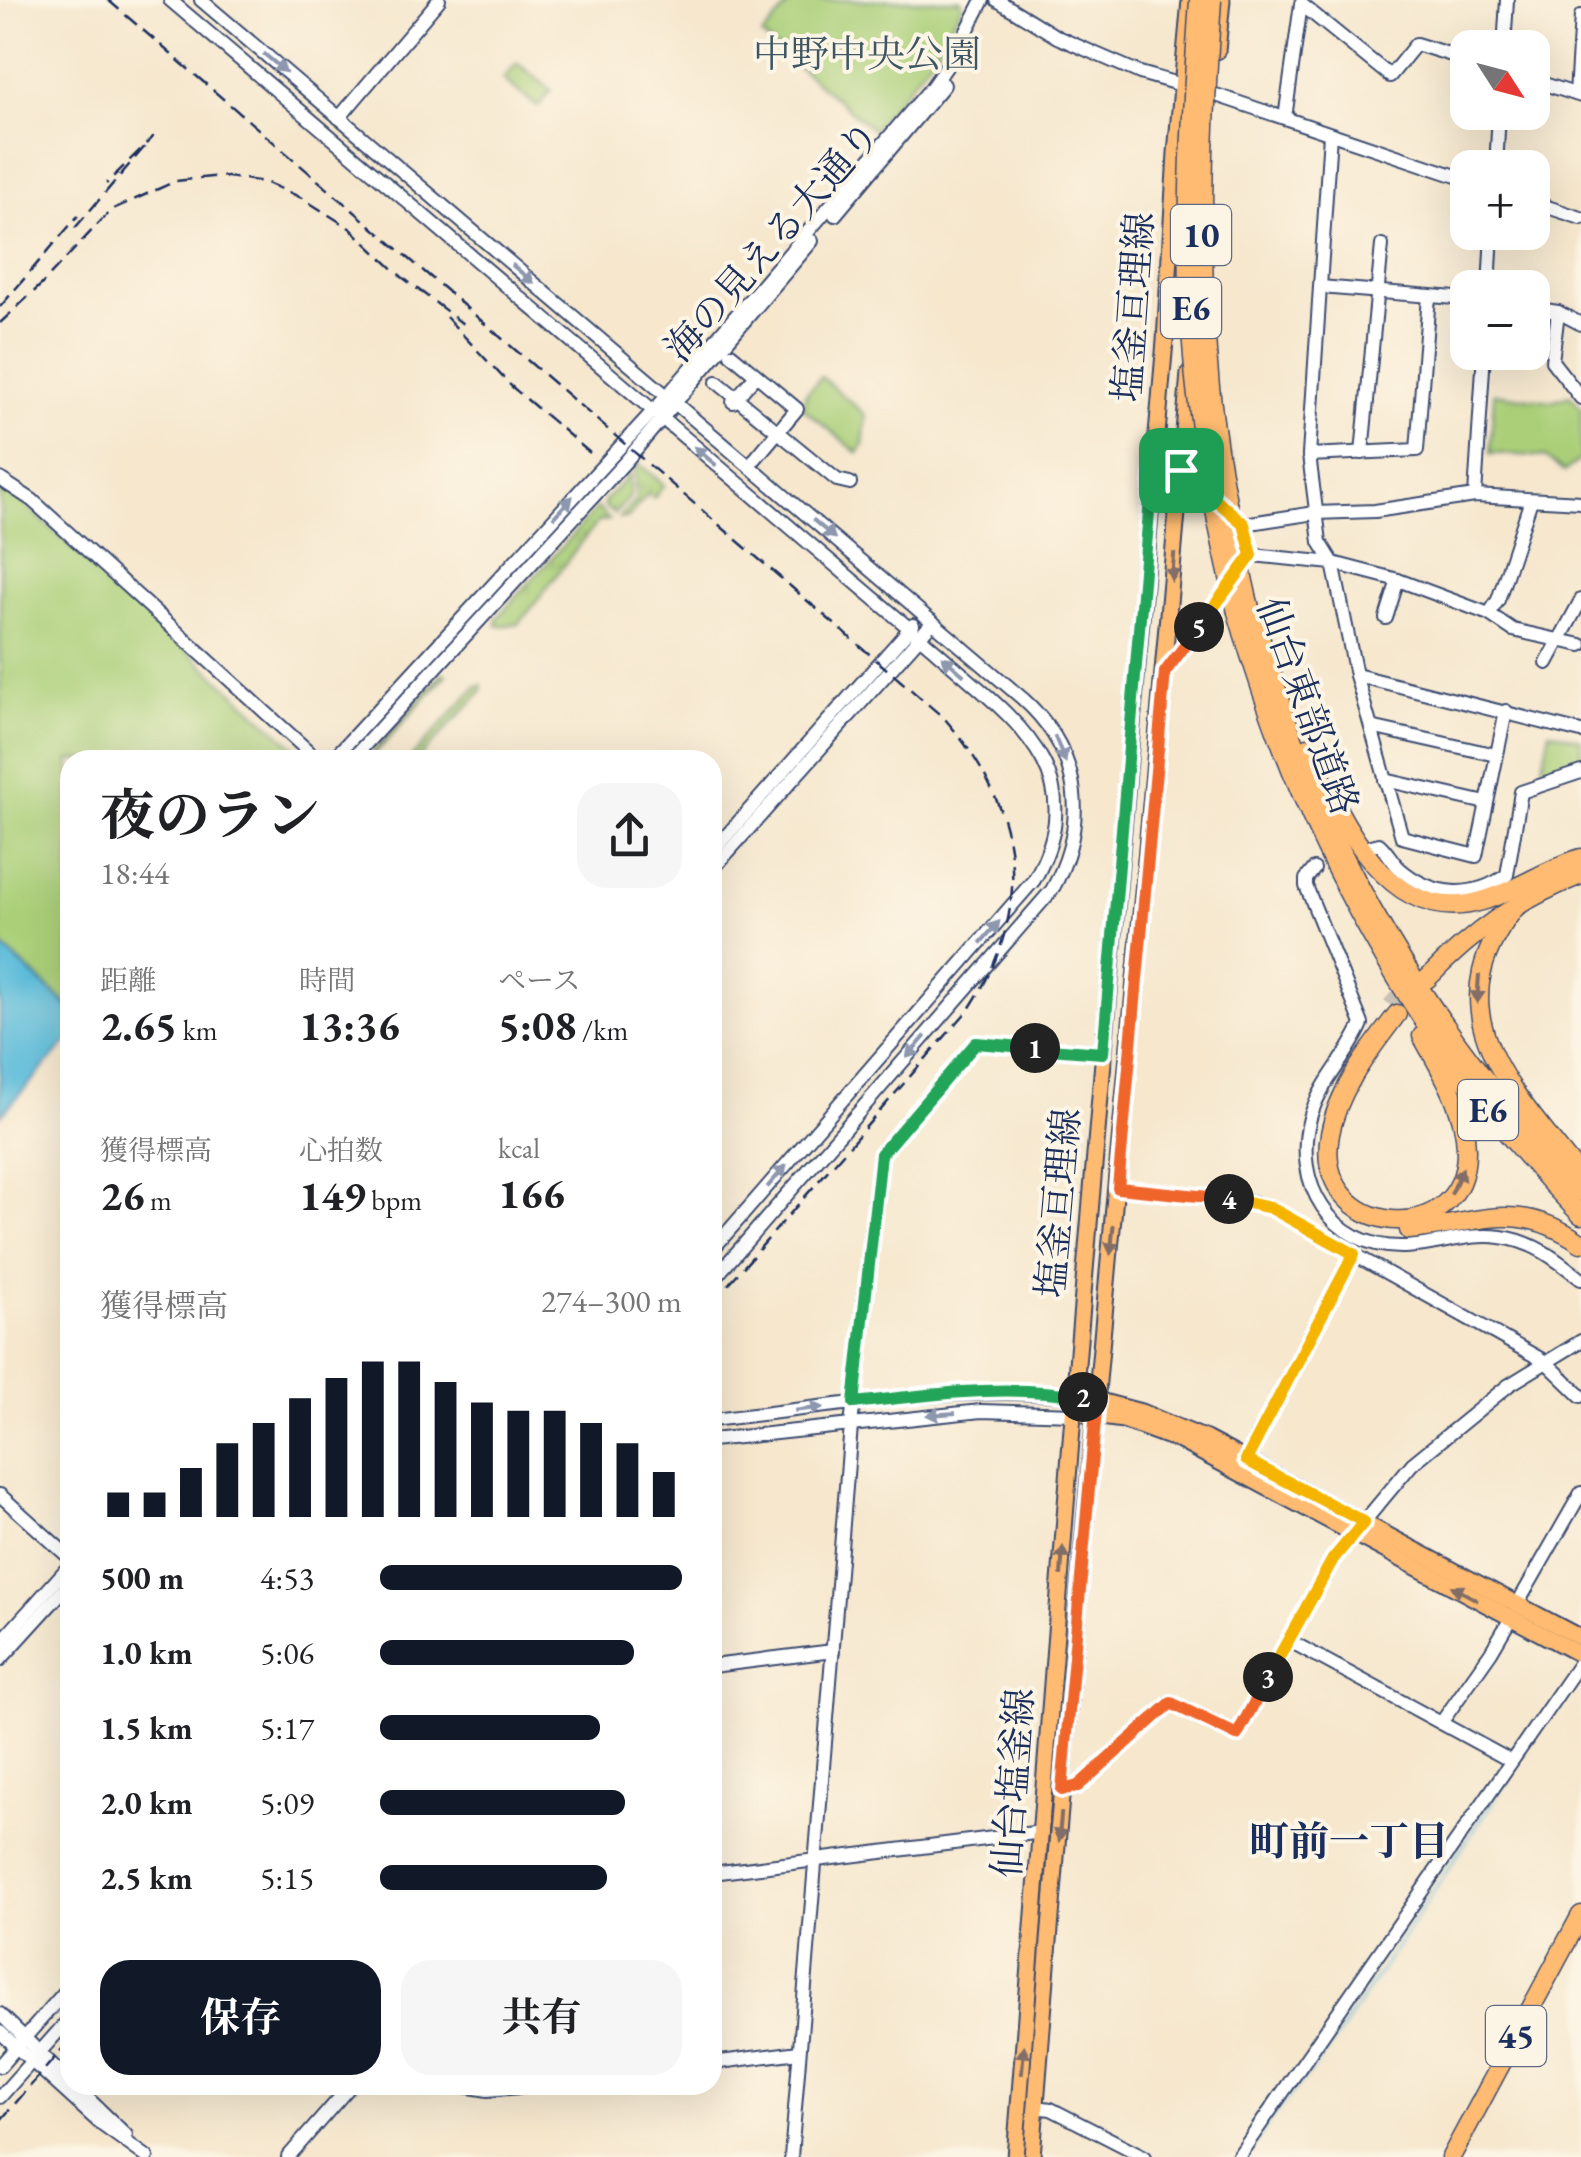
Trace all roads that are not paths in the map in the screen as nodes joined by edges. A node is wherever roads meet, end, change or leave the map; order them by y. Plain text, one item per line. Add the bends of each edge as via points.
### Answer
1 (201, 0) edge
2 (439, 0) edge
3 (982, 0) edge
4 (994, 0) edge
5 (1190, 0) edge
6 (1199, 0) edge
7 (1212, 0) edge
8 (1222, 0) edge
9 (1507, 0) edge
10 (173, 1) edge
11 (1303, 2) edge
12 (1581, 16) edge
13 (1580, 28) edge
14 (1505, 30) edge
15 (1450, 54) edge
16 (1550, 86) edge
17 (1183, 87) junction
18 (1213, 94) junction
19 (1578, 95) edge
20 (339, 118) junction
21 (1285, 118) junction
22 (1330, 134) junction
23 (1450, 174) edge
24 (1550, 208) edge
25 (1581, 218) edge
26 (1382, 246) dead end
27 (1320, 288) junction
28 (1378, 292) junction
29 (1429, 296) junction
30 (1450, 298) edge
31 (1550, 311) edge
32 (1558, 312) junction
33 (1581, 324) edge
34 (731, 354) dead end
35 (1483, 370) edge
36 (756, 375) junction
37 (717, 382) dead end
38 (1581, 398) edge
39 (670, 399) junction
40 (735, 400) junction
41 (656, 415) junction
42 (778, 431) junction
43 (1362, 453) junction
44 (1308, 455) junction
45 (755, 459) dead end
46 (1153, 465) junction
47 (1181, 470) junction
48 (0, 478) edge
49 (850, 483) dead end
50 (1475, 496) junction
51 (1531, 500) junction
52 (1581, 502) edge
53 (1315, 514) junction
54 (1244, 524) junction
55 (1252, 555) junction
56 (1333, 563) junction
57 (1398, 580) junction
58 (1581, 600) edge
59 (1246, 611) junction
60 (1489, 614) junction
61 (928, 618) junction
62 (1386, 618) dead end
63 (915, 633) junction
64 (1560, 639) junction
65 (1581, 645) edge
66 (1547, 664) dead end
67 (1165, 672) junction
68 (1356, 675) junction
69 (1506, 711) junction
70 (1372, 727) junction
71 (1581, 732) edge
72 (307, 750) edge
73 (341, 750) edge
74 (361, 750) edge
75 (1496, 755) junction
76 (1581, 772) edge
77 (1385, 780) junction
78 (1486, 803) junction
79 (722, 841) edge
80 (1370, 846) dead end
81 (722, 858) edge
82 (1581, 858) edge
83 (1314, 869) dead end
84 (1581, 875) edge
85 (1340, 880) junction
86 (1524, 882) junction
87 (1518, 903) junction
88 (1410, 991) junction
89 (1103, 1053) junction
90 (1581, 1177) edge
91 (1118, 1188) junction
92 (1581, 1192) edge
93 (1581, 1215) edge
94 (722, 1239) edge
95 (1581, 1243) edge
96 (1354, 1254) junction
97 (722, 1270) edge
98 (1581, 1280) edge
99 (1581, 1341) edge
100 (1546, 1362) junction
101 (1074, 1396) junction
102 (1581, 1396) edge
103 (854, 1403) junction
104 (1096, 1408) junction
105 (1074, 1414) junction
106 (722, 1419) edge
107 (851, 1426) junction
108 (722, 1439) edge
109 (1246, 1460) junction
110 (1581, 1493) edge
111 (0, 1494) edge
112 (1359, 1528) junction
113 (60, 1552) edge
114 (60, 1573) edge
115 (60, 1594) edge
116 (1515, 1610) junction
117 (1581, 1638) edge
118 (1288, 1640) junction
119 (0, 1642) edge
120 (834, 1650) junction
121 (1581, 1658) edge
122 (0, 1660) edge
123 (722, 1665) edge
124 (1441, 1723) junction
125 (1510, 1761) junction
126 (1062, 1790) junction
127 (1042, 1832) junction
128 (816, 1860) junction
129 (722, 1872) edge
130 (1581, 1914) edge
131 (1581, 1933) edge
132 (60, 1997) edge
133 (0, 2014) edge
134 (60, 2029) edge
135 (0, 2032) edge
136 (21, 2042) junction
137 (799, 2052) junction
138 (36, 2056) junction
139 (722, 2062) edge
140 (0, 2066) edge
141 (60, 2074) edge
142 (60, 2081) edge
143 (73, 2095) edge
144 (84, 2095) edge
145 (342, 2095) edge
146 (0, 2097) edge
147 (1036, 2107) junction
148 (147, 2157) edge
149 (288, 2157) edge
150 (792, 2157) edge
151 (1015, 2157) edge
152 (1032, 2157) edge
153 (1145, 2157) edge
154 (1238, 2157) edge
155 (1452, 2157) edge
156 (1464, 2157) edge

1 -> 20 street
2 - 20 street
3 - 39 street via 931,88
4 - 17 street via 1078,48
4 - 39 street, 海の見える大通り via 936,95
5 - 17 main road, 塩釜亘理線 / 10
6 - 59 highway, 仙台東部道路 / E6, bridge via 1189,213 1193,358 1212,496
7 - 59 highway, 仙台東部道路 / E6, bridge via 1203,212 1207,354
8 - 18 main road, 塩釜亘理線 / 10
9 - 14 street
10 - 41 street
11 - 15 street via 1390,76 1416,44
11 - 21 street
12 - 13 street
13 - 19 street
16 - 19 street
17 - 18 street
17 - 46 main road, 塩釜亘理線 / 10
18 - 21 street
18 - 47 main road, 塩釜亘理線 / 10
20 -> 39 street
21 - 22 street
22 - 23 street
22 - 27 street
24 - 25 street
26 - 28 street
27 - 28 street
27 - 44 street
28 - 29 street
28 - 43 street
29 - 30 street
29 - 43 street via 1418,450
31 - 32 street
32 - 33 street
32 - 38 street via 1552,361
34 - 36 street
35 - 50 street
36 - 40 street
36 - 42 street via 797,409
37 - 40 street
39 - 41 street, 海の見える大通り
39 -> 61 street
40 - 42 street
63 -> 41 street
73 -> 41 street
41 - 74 street
42 - 45 street
42 - 49 street via 837,480
43 - 44 street
44 - 53 street
46 - 47 street
46 - 89 main road, 塩釜亘理線 / 10
47 - 54 street
47 -> 67 main road, 塩釜亘理線 / 10
48 - 72 street
50 - 51 street
50 - 53 street
51 - 52 street
51 - 60 street
53 - 54 street
53 - 56 street
54 - 55 street
55 - 56 street
55 - 67 street
56 - 57 street
56 - 68 street
57 - 60 street
57 - 62 street
58 - 64 street
59 - 85 highway, 仙台東部道路 / E6 via 1254,672
59 - 86 highway via 1336,806 1382,873 1409,895 1436,905 1483,900
59 - 88 highway, 仙台東部道路 / E6 via 1324,814
60 - 64 street via 1513,630
61 - 63 street
61 -> 97 street via 1038,713 1062,748 1075,795 1068,856 1035,912
63 - 79 street
63 - 81 street
94 -> 63 street via 1010,910 1046,858 1055,806 1042,756 1022,726
64 - 65 street
64 - 66 street
67 - 91 main road, 塩釜亘理線 / 10
68 - 69 street
68 - 70 street
69 - 71 street
69 - 75 street
70 - 75 street
70 - 77 street
75 - 78 street
76 - 80 street via 1521,792 1508,875 1479,889 1440,892 1404,872 1379,844
77 - 78 street
77 - 78 street via 1402,837 1476,856
82 - 86 highway
83 - 98 street via 1306,886 1362,1024 1312,1113 1305,1146 1314,1197 1342,1228 1372,1243 1407,1247 1510,1238 1548,1253
84 - 87 highway
85 - 88 highway, 仙台東部道路 / E6
88 -> 85 highway via 1364,1059 1341,1099 1328,1150 1334,1177 1353,1205 1378,1219 1404,1222 1428,1214 1458,1186 1466,1161 1462,1119 1438,1064 1363,936
86 - 88 highway
87 - 88 highway
87 -> 90 highway via 1483,959 1480,1021 1510,1084
88 - 92 highway, E6
88 - 93 highway, E6 via 1488,1109
88 - 95 highway via 1353,1060 1324,1119 1319,1154 1337,1202 1384,1230 1510,1216 1556,1228
89 - 101 main road, 塩釜亘理線 / 10
89 - 103 street via 976,1043 881,1154
91 - 96 street via 1271,1208
91 -> 104 main road, 塩釜亘理線 / 10
96 - 100 street
96 - 109 street
99 - 100 street
100 - 102 street
100 - 112 street via 1412,1464
101 - 103 street via 978,1392
101 - 104 main road
101 - 105 main road, 塩釜亘理線 / 10
106 -> 103 street
103 - 107 street
104 - 105 main road
104 - 109 main road via 1169,1422
104 - 112 main road
104 - 126 main road, 仙台塩釜線
105 -> 107 street via 982,1411
127 -> 105 main road, 仙台塩釜線
107 - 108 street
107 - 120 street
109 - 112 main road
110 - 116 street
111 - 113 street
112 - 116 main road
112 - 118 street via 1333,1559
114 - 119 street
115 - 122 street
116 - 117 main road
116 - 121 main road
116 - 124 street
118 - 124 street
118 - 126 street via 1237,1735 1171,1703 1078,1786
120 - 123 street
120 - 128 street
121 - 125 street
124 - 125 street
125 - 154 street
126 -> 147 main road, 仙台塩釜線
127 - 128 street
151 -> 127 main road, 仙台塩釜線
128 - 129 street
128 - 137 street
130 - 155 highway, 45
131 - 156 highway, 45
132 - 136 street
133 - 136 street
134 - 138 street
135 - 136 street
136 - 138 street
136 - 140 street
137 - 139 street
137 - 150 street
138 - 141 street
138 - 142 street
138 - 146 street
143 - 148 street
144 - 148 street
145 - 149 street
147 - 152 main road, 仙台塩釜線
147 - 153 street

